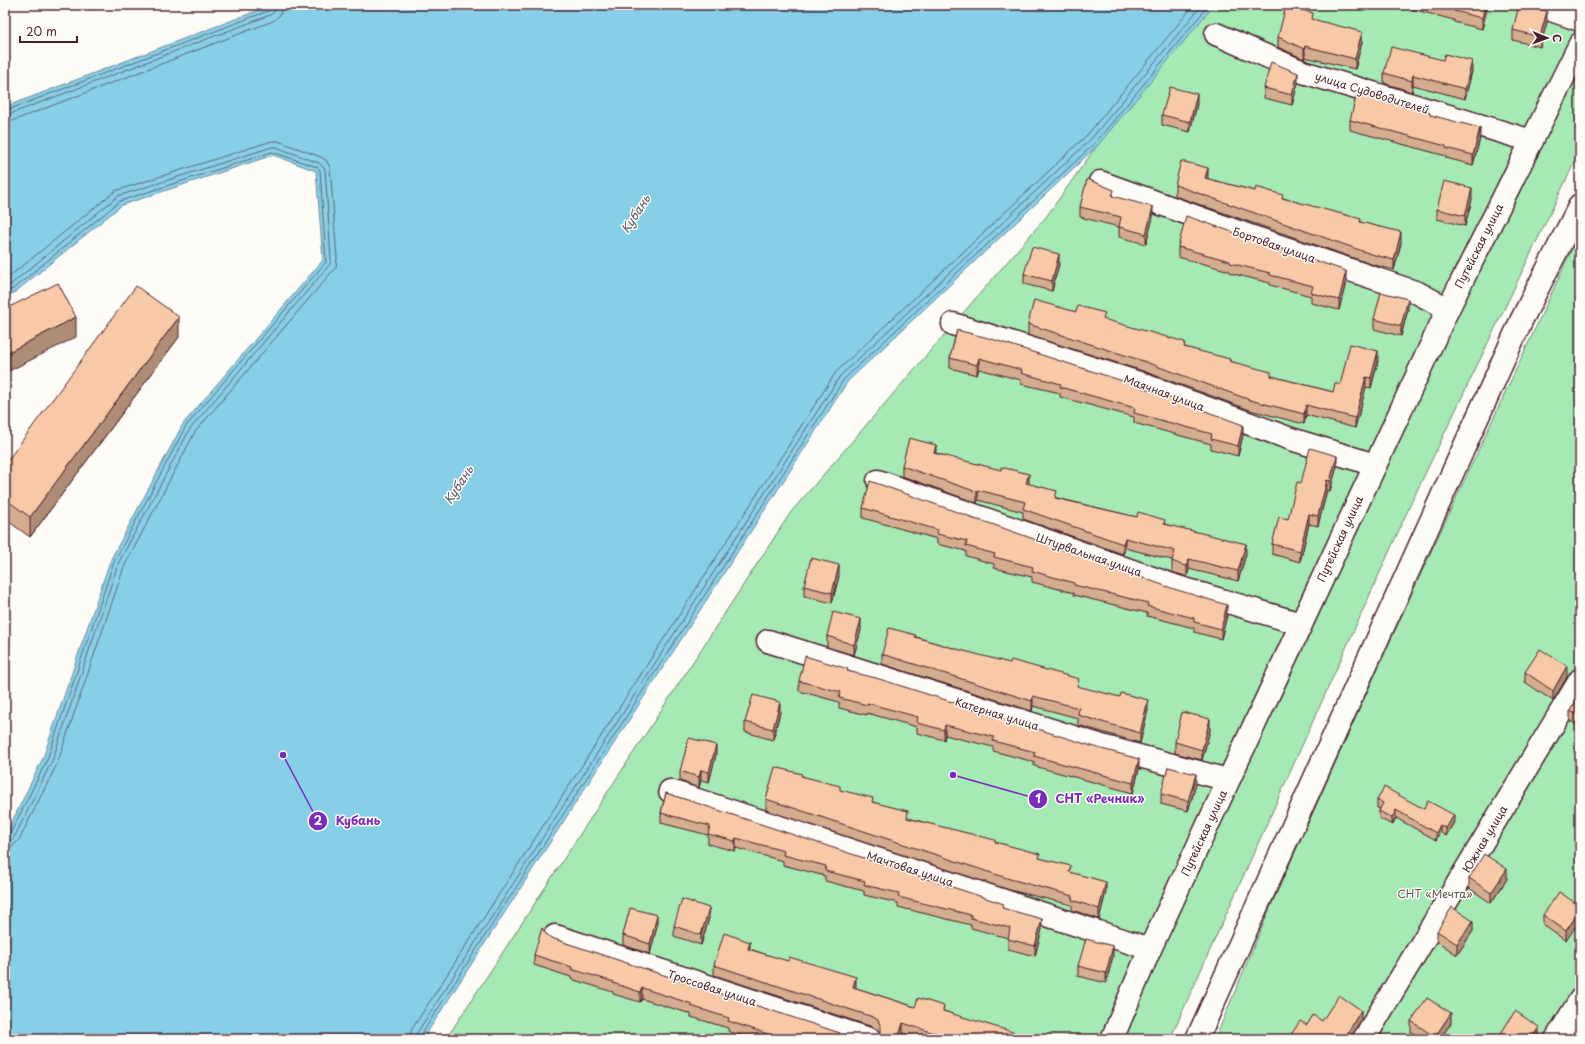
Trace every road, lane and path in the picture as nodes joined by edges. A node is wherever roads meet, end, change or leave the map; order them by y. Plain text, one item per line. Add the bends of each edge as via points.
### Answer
1 (1537, 5) edge
2 (1580, 20) edge
3 (1216, 34) dead end
4 (1580, 44) edge
5 (1532, 141) junction
6 (1100, 182) dead end
7 (1580, 205) edge
8 (1448, 309) junction
9 (953, 324) dead end
10 (1375, 466) junction
11 (878, 481) dead end
12 (1301, 624) junction
13 (768, 641) dead end
14 (1580, 680) edge
15 (1228, 780) junction
16 (670, 791) dead end
17 (555, 936) dead end
18 (1150, 949) junction
19 (1580, 1000) edge
20 (869, 1039) edge
21 (1112, 1039) edge
22 (1197, 1039) edge
23 (1364, 1039) edge
24 (1556, 1039) edge

1 - 2 street
3 - 5 street, улица Судоводителей via 1303,72
4 - 5 street, Путейская улица
5 - 8 street, Путейская улица
6 - 8 street, Бортовая улица via 1247,236 1418,293
7 - 22 street via 1522,319
8 - 10 street, Путейская улица
9 - 10 street, Маячная улица via 1138,383 1291,439
10 - 12 street, Путейская улица
11 - 12 street, Штурвальная улица via 1178,587
12 - 15 street, Путейская улица
13 - 15 street, Катерная улица via 1102,746
14 - 23 street, Южная улица
15 - 18 street, Путейская улица
16 - 18 street, Мачтовая улица
17 - 20 street, Троссовая улица
18 - 21 street, Путейская улица
19 - 24 street

